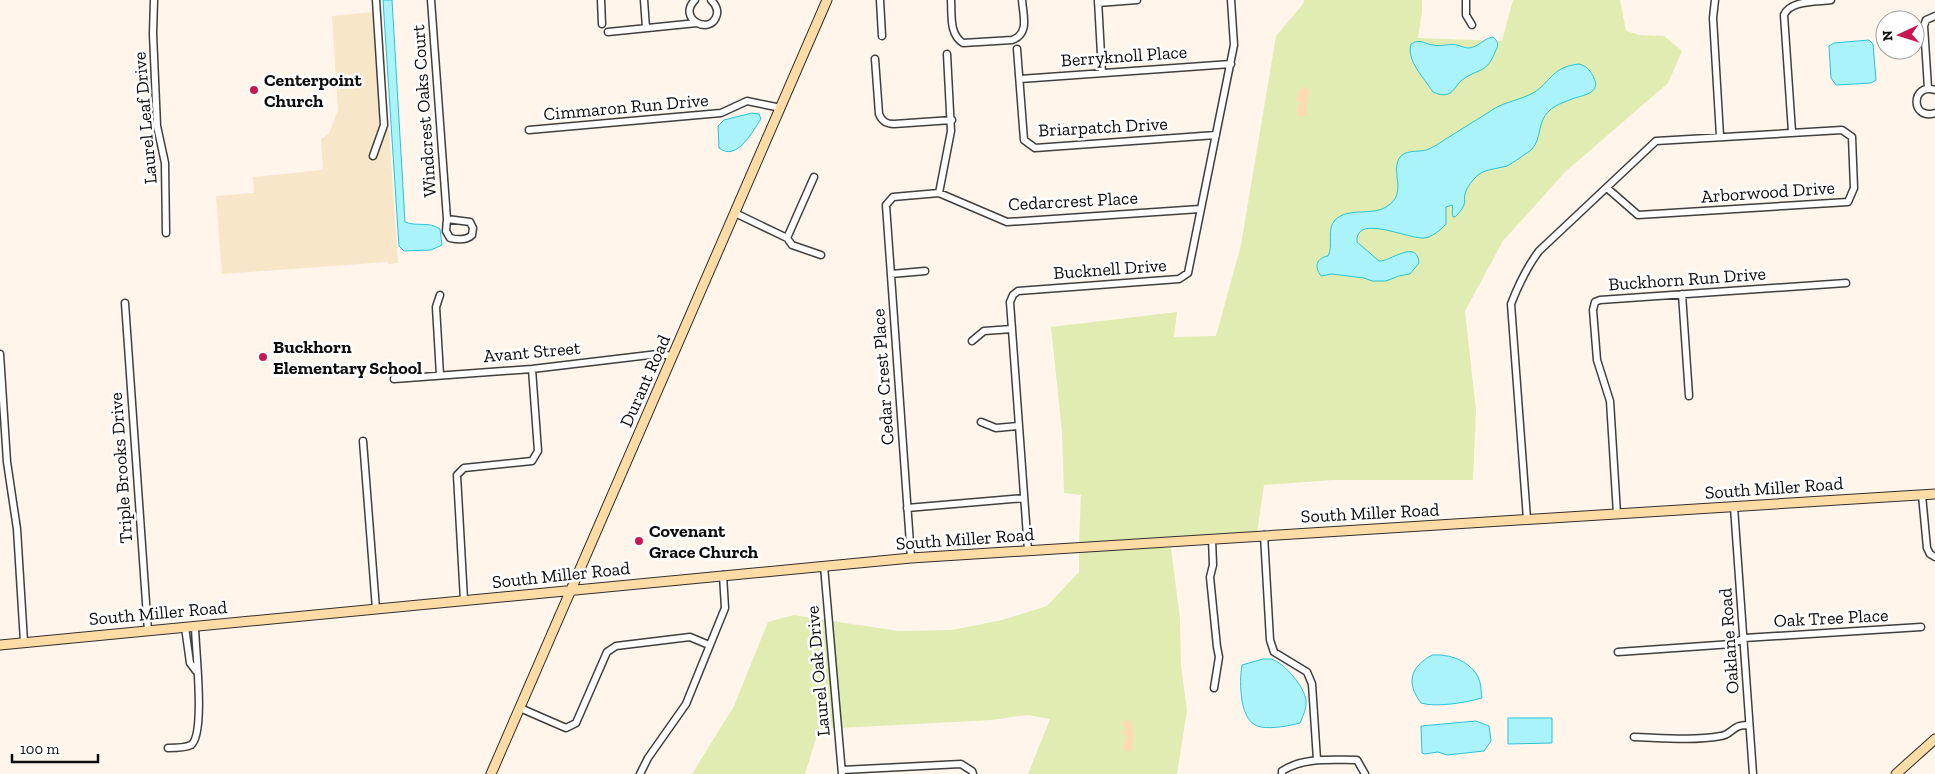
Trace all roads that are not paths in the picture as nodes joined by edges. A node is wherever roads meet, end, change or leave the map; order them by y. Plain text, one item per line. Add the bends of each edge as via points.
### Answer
1 (154, 0) edge
2 (376, 0) edge
3 (431, 0) edge
4 (601, 0) edge
5 (644, 0) edge
6 (695, 0) edge
7 (711, 0) edge
8 (827, 0) edge
9 (880, 0) edge
10 (951, 0) edge
11 (1022, 0) edge
12 (1137, 0) edge
13 (1231, 0) edge
14 (1466, 0) edge
15 (1715, 0) edge
16 (1832, 0) edge
17 (1098, 1) edge
18 (1935, 16) edge
19 (698, 23) junction
20 (602, 24) dead end
21 (1472, 25) dead end
22 (646, 28) junction
23 (608, 32) dead end
24 (882, 36) dead end
25 (1017, 49) dead end
26 (947, 54) dead end
27 (875, 59) dead end
28 (1231, 64) junction
29 (1102, 73) junction
30 (1020, 79) junction
31 (1932, 89) edge
32 (781, 108) junction
33 (1935, 113) edge
34 (952, 120) junction
35 (529, 130) dead end
36 (1792, 132) junction
37 (1216, 136) junction
38 (1720, 136) junction
39 (373, 156) dead end
40 (814, 177) dead end
41 (1607, 188) junction
42 (939, 193) junction
43 (893, 197) joint
44 (1200, 209) junction
45 (735, 213) junction
46 (446, 220) junction
47 (166, 233) dead end
48 (787, 238) junction
49 (821, 254) dead end
50 (925, 271) dead end
51 (891, 274) junction
52 (1846, 283) dead end
53 (1682, 294) junction
54 (440, 295) dead end
55 (125, 303) dead end
56 (1012, 329) junction
57 (972, 341) dead end
58 (0, 354) edge
59 (673, 356) junction
60 (532, 369) junction
61 (440, 375) junction
62 (394, 379) dead end
63 (1689, 396) dead end
64 (981, 422) dead end
65 (1019, 426) junction
66 (363, 441) dead end
67 (1935, 494) edge
68 (1922, 495) junction
69 (1024, 498) junction
70 (1734, 507) junction
71 (907, 508) junction
72 (1617, 514) junction
73 (1527, 519) junction
74 (1264, 535) junction
75 (1212, 539) junction
76 (1028, 550) junction
77 (1935, 557) edge
78 (911, 558) junction
79 (824, 566) junction
80 (724, 575) junction
81 (571, 590) junction
82 (464, 600) junction
83 (376, 609) junction
84 (195, 626) junction
85 (185, 627) junction
86 (1920, 627) dead end
87 (148, 631) junction
88 (1744, 638) junction
89 (24, 642) junction
90 (0, 645) edge
91 (709, 645) junction
92 (195, 649) junction
93 (188, 650) junction
94 (1618, 652) dead end
95 (197, 672) junction
96 (1214, 688) dead end
97 (520, 708) junction
98 (1749, 725) junction
99 (1634, 738) dead end
100 (1935, 739) edge
101 (168, 748) dead end
102 (1317, 760) junction
103 (842, 772) edge
104 (491, 774) edge
105 (640, 774) edge
106 (973, 774) edge
107 (1282, 774) edge
108 (1365, 774) edge
109 (1753, 774) edge
110 (1896, 774) edge

1 - 47 street, Laurel Leaf Drive via 157,126 165,163
2 - 39 street via 384,125
3 - 46 street, Windcrest Oaks Court
4 - 20 street
5 - 22 street
6 - 19 street via 690,11 692,19
7 - 19 street via 717,8 716,18 709,24
8 - 32 street, Durant Road
9 - 24 street
10 - 11 street via 953,31 963,43 1019,38 1024,27
12 - 17 street
13 - 28 street, Bucknell Drive via 1234,45
14 - 21 street via 1466,15
15 - 38 street via 1713,18
16 - 36 street via 1792,6 1784,15
17 - 29 street
18 - 31 street via 1926,20 1924,26
19 - 22 street
22 - 23 street
25 - 30 street, Briarpatch Drive
26 - 34 street
27 - 34 street via 879,114 883,122
28 - 29 street, Berryknoll Place
28 - 37 street, Bucknell Drive
29 - 30 street, Berryknoll Place
30 - 37 street, Briarpatch Drive via 1024,140 1035,148
31 - 33 street via 1920,92 1916,105 1922,112
32 - 35 street, Cimmaron Run Drive via 747,101 721,113
32 - 45 street, Durant Road
34 - 42 street
36 - 38 street, Arborwood Drive
36 - 41 street, Arborwood Drive via 1842,130 1852,137 1854,188 1848,202 1638,215
37 - 44 street, Bucknell Drive
38 - 41 street, Arborwood Drive via 1656,141
40 - 48 street
41 - 73 street, Arborwood Drive via 1539,251 1511,304
42 - 43 street, Cedarcrest Place
42 - 44 street, Cedarcrest Place via 1007,222
43 - 51 street, Cedar Crest Place via 886,205
44 - 56 street, Bucknell Drive via 1188,273 1179,280 1018,291 1010,302
45 - 48 street
45 - 59 street, Durant Road
46 - 46 street, Windcrest Oaks Court via 446,232 450,238 464,239 472,235 470,222
48 - 49 street via 792,245
50 - 51 street
51 - 71 street, Cedar Crest Place
52 - 53 street, Buckhorn Run Drive
53 - 63 street
53 - 72 street, Buckhorn Run Drive via 1595,302 1596,360 1610,401
54 - 61 street via 436,307
55 - 87 street, Triple Brooks Drive
56 - 57 street via 984,331
56 - 65 street, Bucknell Drive
58 - 89 street
59 - 60 street, Avant Street via 658,354
59 - 81 street, Durant Road
60 - 61 street, Avant Street
60 - 82 street via 538,452 532,461 464,468 457,475
61 - 62 street, Avant Street
64 - 65 street via 996,428
65 - 69 street, Bucknell Drive
66 - 83 street
67 - 68 street, South Miller Road
68 - 70 street, South Miller Road
68 - 77 street via 1926,548
69 - 71 street
69 - 76 street, Bucknell Drive
70 - 72 street, South Miller Road
70 - 88 street, Oaklane Road
71 - 78 street, Cedar Crest Place
72 - 73 street, South Miller Road
73 - 74 street, South Miller Road
74 - 75 street, South Miller Road
74 - 102 street via 1270,640 1274,652 1307,672 1312,684
75 - 76 street, South Miller Road
75 - 96 street via 1210,577 1219,657
76 - 78 street, South Miller Road
78 - 79 street, South Miller Road
79 - 80 street, South Miller Road
79 - 103 street, Laurel Oak Drive
80 - 81 street, South Miller Road
80 - 91 street via 725,608
81 - 82 street, South Miller Road
81 - 97 street, Durant Road
82 - 83 street, South Miller Road
83 - 84 street, South Miller Road
84 - 85 street, South Miller Road
84 - 92 street
85 - 87 street, South Miller Road
85 - 93 street
86 - 88 street, Oak Tree Place
87 - 89 street, South Miller Road
88 - 94 street, Oak Tree Place via 1732,644
88 - 98 street, Oaklane Road
89 - 90 street, South Miller Road
91 - 97 street via 690,637 616,646 607,652 576,723 566,728
91 - 105 street via 686,704
92 - 93 street
92 - 95 street
93 - 95 street via 190,663
95 - 101 street via 200,714 194,741 186,746
97 - 104 street, Durant Road
98 - 99 street via 1741,724 1723,736 1676,740
98 - 109 street, Oaklane Road
100 - 110 street
102 - 107 street via 1292,765
102 - 108 street via 1357,760
103 - 106 street via 961,764

